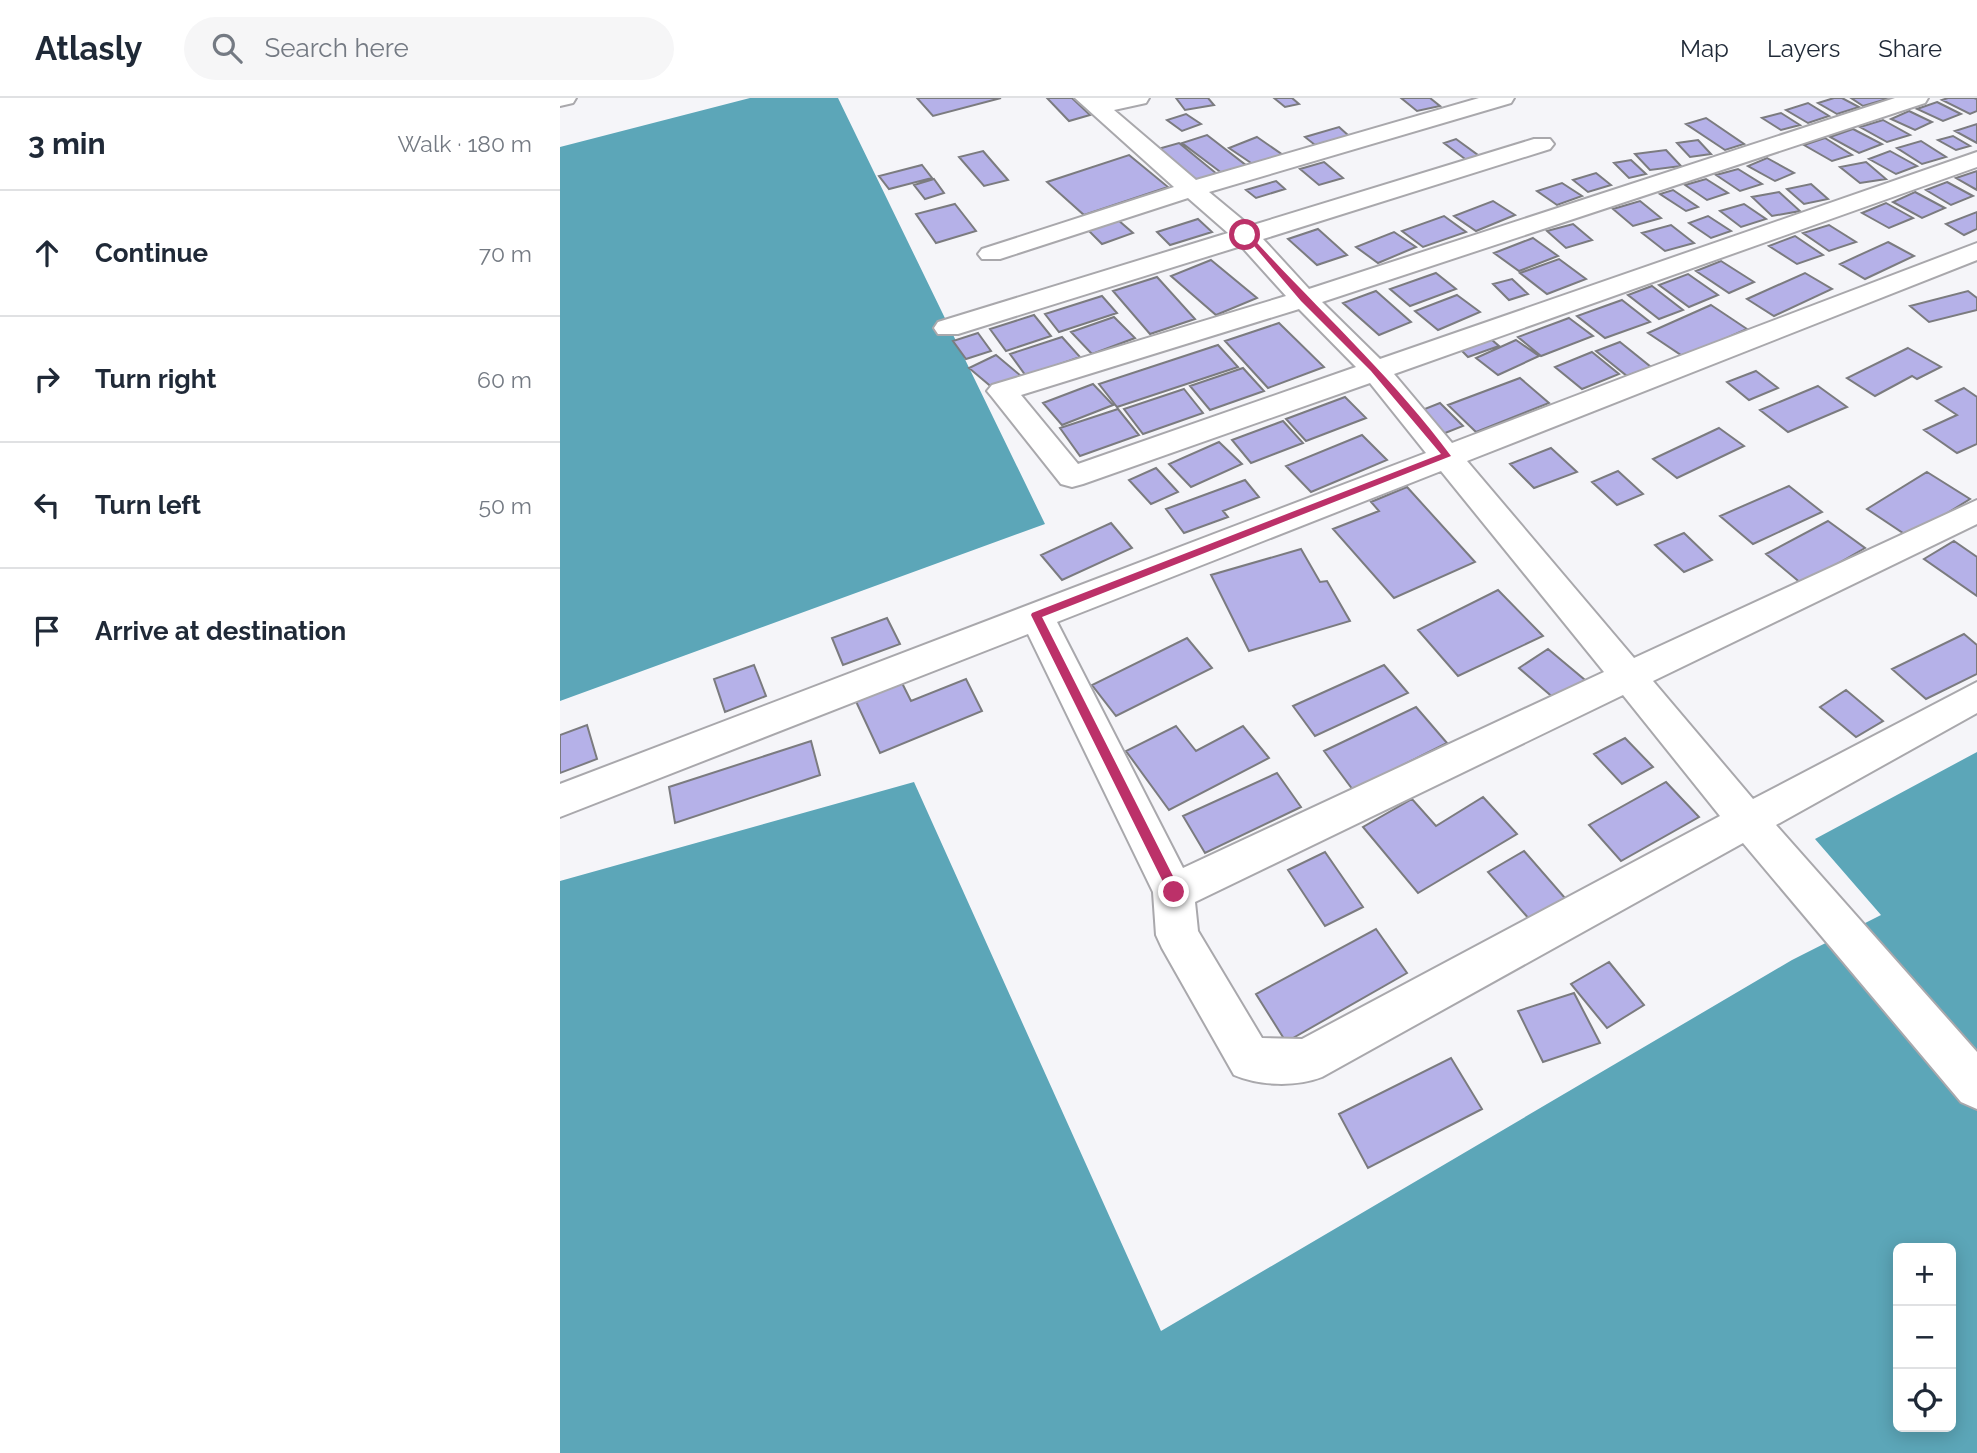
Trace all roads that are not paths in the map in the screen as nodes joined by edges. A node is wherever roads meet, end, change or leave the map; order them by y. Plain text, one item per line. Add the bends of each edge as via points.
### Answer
1 (1138, 98) edge
2 (1503, 98) edge
3 (1917, 98) edge
4 (1092, 103) edge
5 (1542, 144) dead end
6 (1977, 159) edge
7 (1192, 188) junction
8 (1245, 235) junction
9 (991, 254) dead end
10 (1972, 258) edge
11 (1304, 299) junction
12 (948, 328) dead end
13 (1374, 369) junction
14 (1447, 456) junction
15 (1977, 511) edge
16 (1036, 615) junction
17 (1630, 677) junction
18 (1977, 696) edge
19 (560, 801) edge
20 (1747, 820) junction
21 (1174, 892) junction
22 (1977, 1086) edge

1 - 4 street
2 - 7 street
3 - 11 street
4 - 7 street
5 - 8 street
6 - 13 street
7 - 8 street
7 - 9 street
8 - 11 street
8 - 12 street
10 - 14 street
11 - 13 street
11 - 13 street via 1002,391 1072,477
13 - 14 street
14 - 16 street
14 - 17 street
15 - 17 street
16 - 19 street
16 - 21 street
17 - 20 street
17 - 21 street
18 - 20 street
20 - 21 street via 1306,1060 1250,1060 1177,935
20 - 22 street

